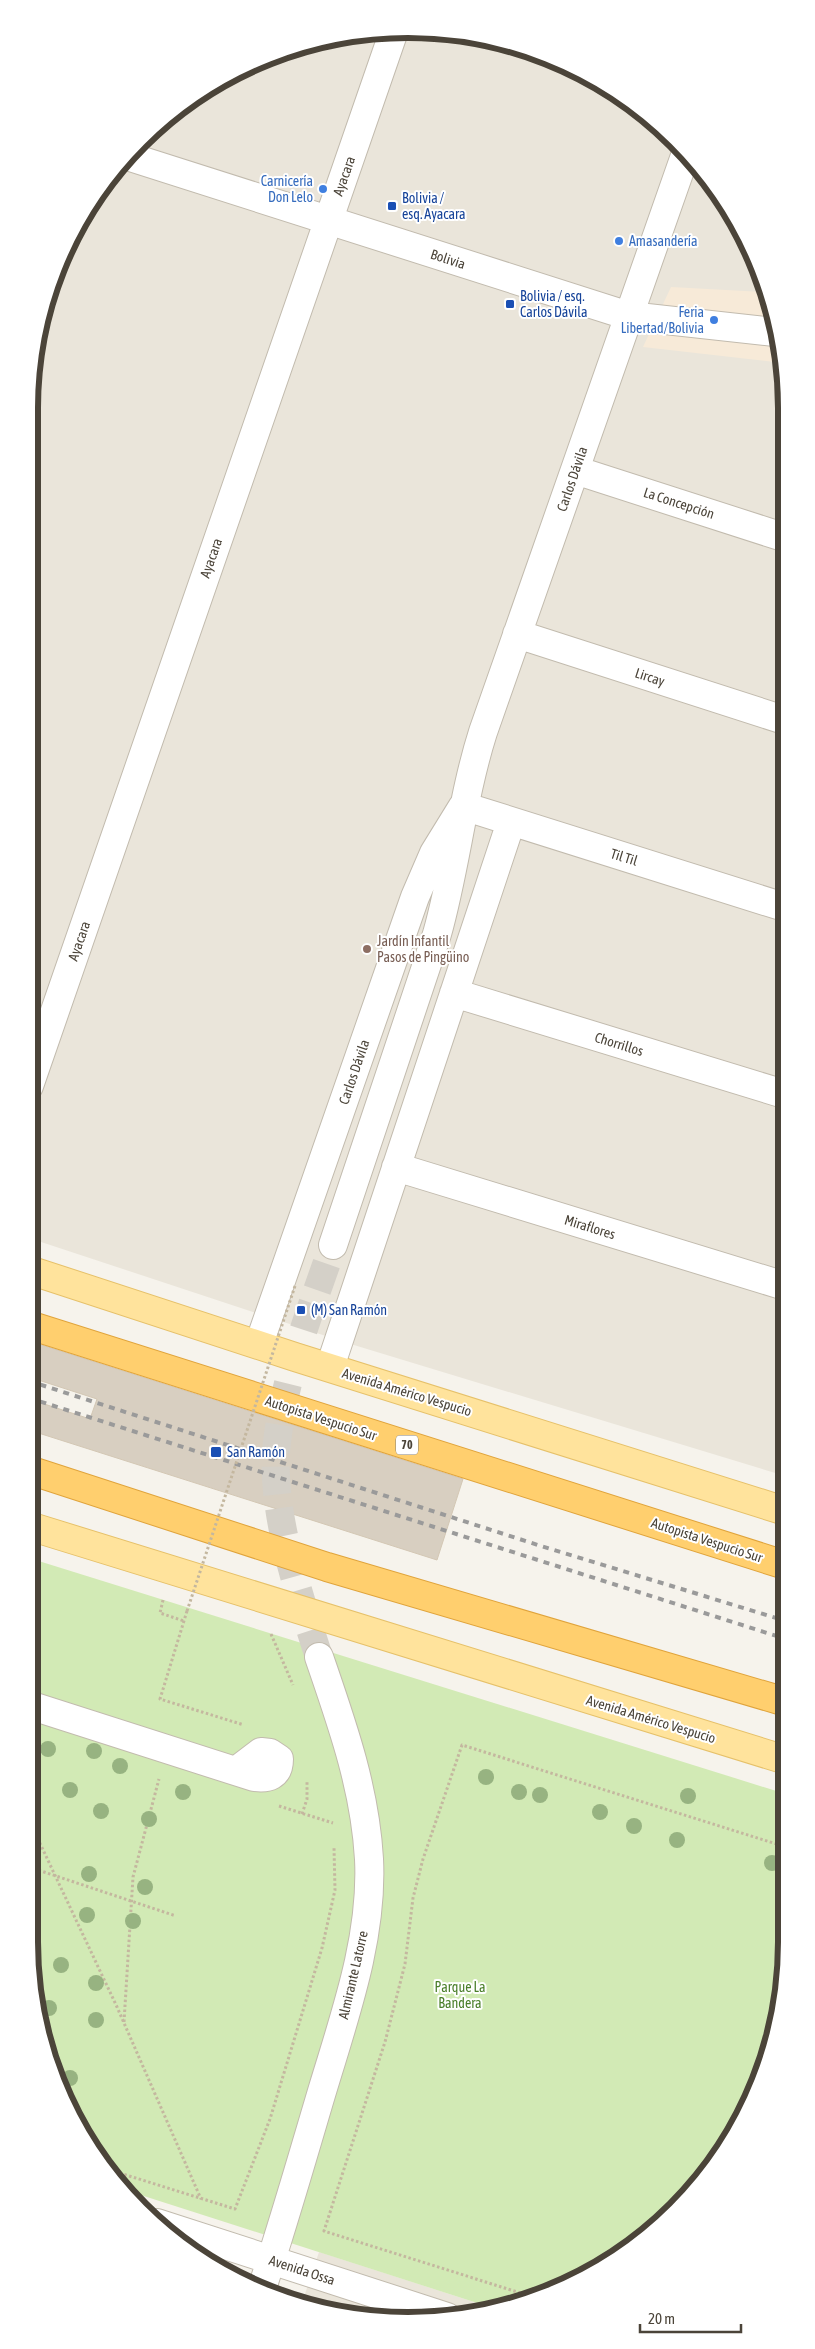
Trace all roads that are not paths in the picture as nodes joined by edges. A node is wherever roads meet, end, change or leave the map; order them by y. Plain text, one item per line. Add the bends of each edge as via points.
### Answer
1 (392, 38) edge
2 (134, 158) edge
3 (683, 161) edge
4 (329, 220) junction
5 (629, 316) junction
6 (769, 331) edge
7 (575, 470) junction
8 (778, 535) edge
9 (517, 634) junction
10 (778, 718) edge
11 (463, 806) junction
12 (511, 822) junction
13 (778, 906) edge
14 (454, 993) junction
15 (38, 1060) edge
16 (778, 1092) edge
17 (396, 1167) junction
18 (333, 1245) tunnel mouth
19 (38, 1273) edge
20 (778, 1284) edge
21 (38, 1328) edge
22 (259, 1344) junction
23 (330, 1367) junction
24 (38, 1473) edge
25 (778, 1509) edge
26 (38, 1529) edge
27 (778, 1562) edge
28 (320, 1657) tunnel mouth
29 (778, 1700) edge
30 (38, 1708) edge
31 (778, 1758) edge
32 (236, 1771) dead end
33 (174, 2228) edge
34 (271, 2260) junction
35 (264, 2282) edge
36 (429, 2311) edge

1 - 4 street, Ayacara
2 - 4 street, Bolivia
3 - 5 street, Carlos Dávila
4 - 5 street, Bolivia
4 - 15 street, Ayacara
5 - 6 street, Bolivia
5 - 7 street, Carlos Dávila
7 - 8 street, La Concepción
7 - 9 street, Carlos Dávila
9 - 10 street, Lircay
9 - 11 street, Carlos Dávila via 473,763
11 - 12 street, Til Til
11 - 18 street, Carlos Dávila via 445,907
11 - 22 street, Carlos Dávila via 434,854 415,897
12 - 13 street, Til Til
12 - 14 street
14 - 16 street, Chorrillos
14 - 17 street
17 - 20 street, Miraflores
17 - 23 street
19 - 22 main road, Avenida Américo Vespucio
21 - 27 highway, Autopista Vespucio Sur / 70
22 - 23 main road, Avenida Américo Vespucio
23 - 25 main road, Avenida Américo Vespucio
24 - 29 highway via 327,1567
26 - 31 main road, Avenida Américo Vespucio
28 - 34 street, Almirante Latorre via 360,1788 369,1861 368,1900 351,1992
30 - 32 street
33 - 34 street, Avenida Ossa
34 - 35 street, Almirante Latorre
34 - 36 street, Avenida Ossa

